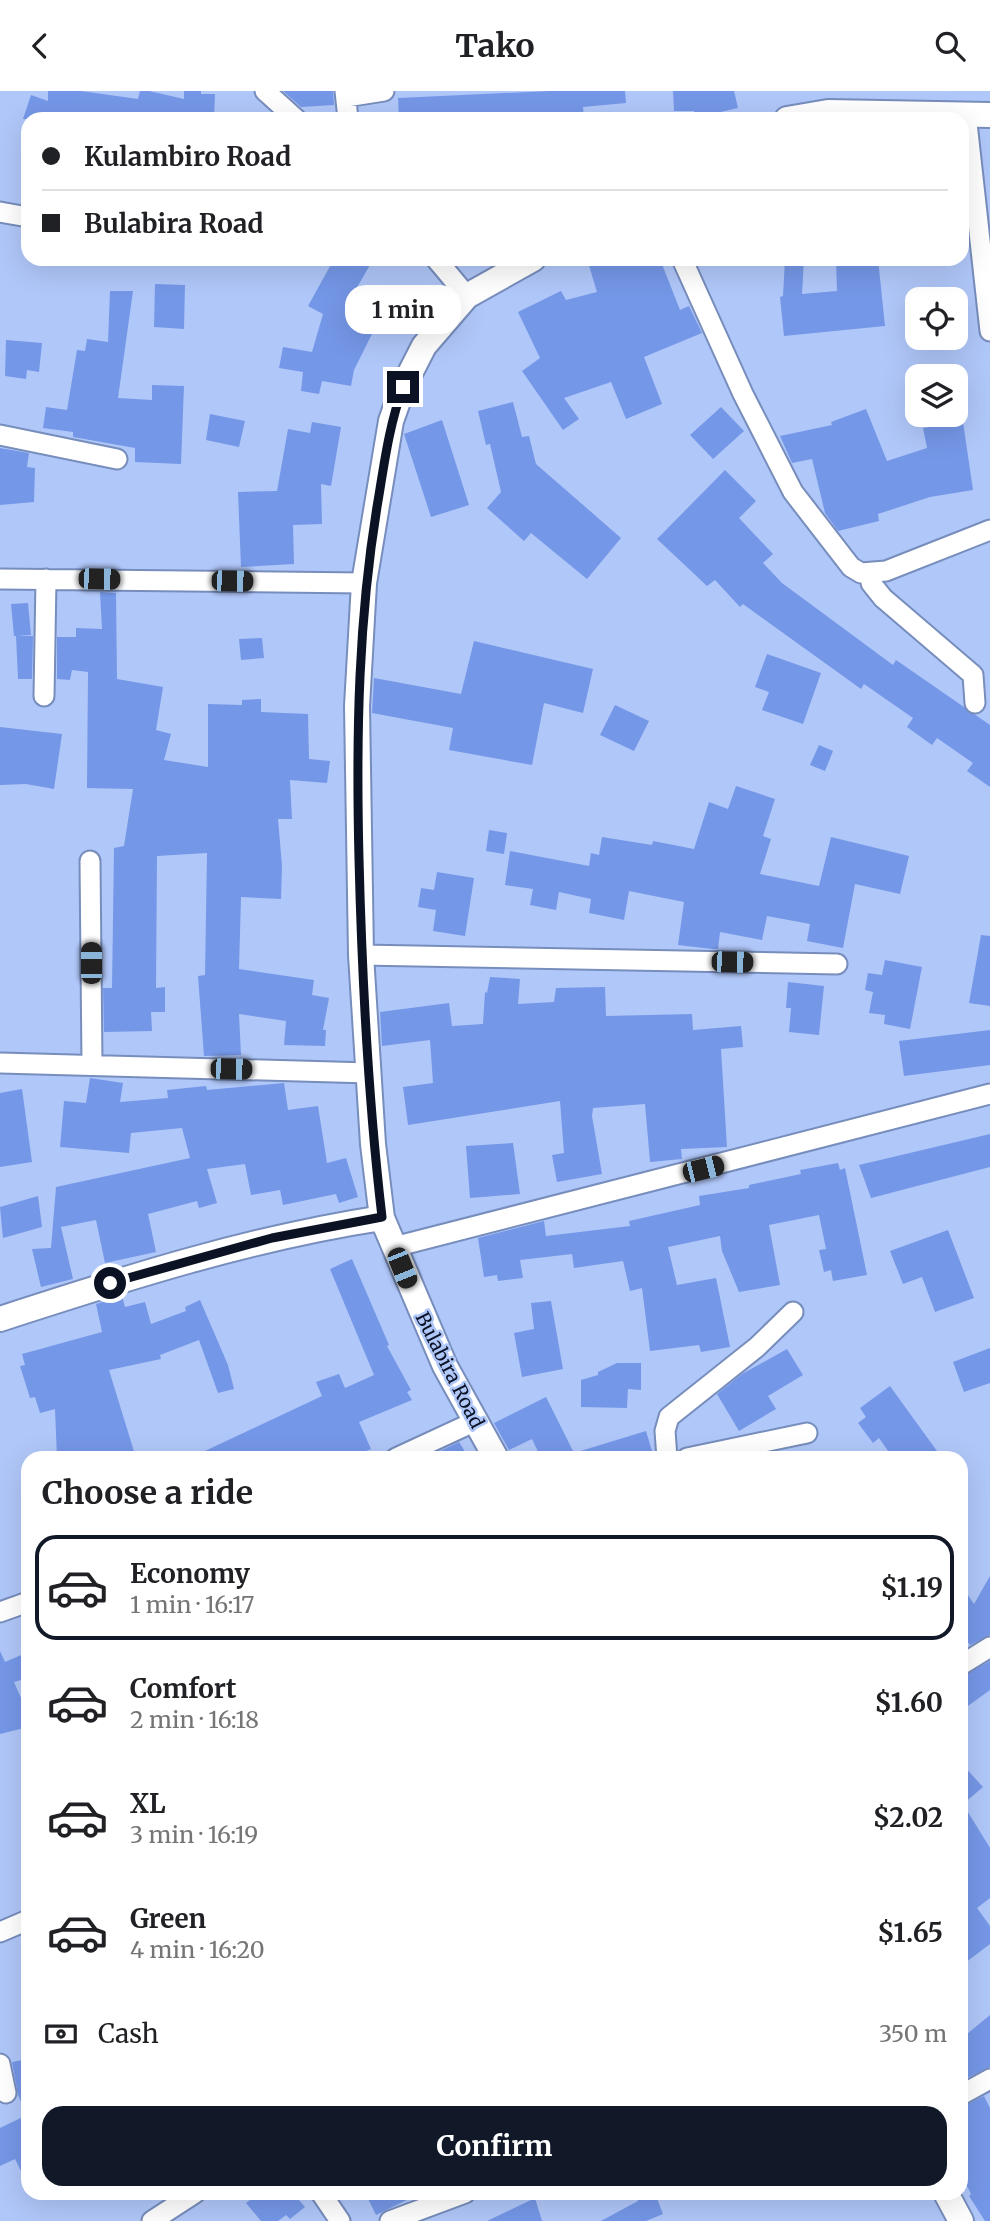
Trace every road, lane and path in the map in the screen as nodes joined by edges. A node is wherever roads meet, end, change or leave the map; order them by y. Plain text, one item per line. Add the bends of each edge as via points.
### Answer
1 (265, 91) edge
2 (384, 91) edge
3 (346, 94) edge
4 (288, 112) edge
5 (347, 112) edge
6 (978, 115) edge
7 (0, 212) edge
8 (21, 216) edge
9 (442, 266) edge
10 (518, 266) edge
11 (685, 266) edge
12 (467, 296) junction
13 (990, 331) edge
14 (0, 435) edge
15 (117, 459) dead end
16 (990, 530) edge
17 (871, 573) junction
18 (0, 579) edge
19 (46, 579) junction
20 (364, 583) junction
21 (44, 696) dead end
22 (975, 703) dead end
23 (90, 861) dead end
24 (361, 954) junction
25 (837, 964) dead end
26 (0, 1063) edge
27 (92, 1064) junction
28 (370, 1073) junction
29 (990, 1094) edge
30 (382, 1217) junction
31 (394, 1247) junction
32 (793, 1313) dead end
33 (0, 1319) edge
34 (476, 1421) junction
35 (807, 1433) dead end
36 (411, 1451) edge
37 (492, 1451) edge
38 (666, 1451) edge
39 (721, 1451) edge
40 (21, 1604) edge
41 (0, 1612) edge
42 (990, 1647) edge
43 (968, 1661) edge
44 (21, 1923) edge
45 (0, 1932) edge
46 (0, 2064) edge
47 (990, 2079) edge
48 (968, 2091) edge
49 (6, 2093) dead end
50 (184, 2200) edge
51 (326, 2200) edge
52 (446, 2200) edge
53 (950, 2200) edge
54 (152, 2221) edge
55 (340, 2221) edge
56 (390, 2221) edge
57 (961, 2221) edge

1 - 4 street
2 - 3 street
3 - 5 street
6 - 13 street
7 - 8 street
9 - 12 street
10 - 12 street, Bulabira Road
11 - 17 street via 793,492 851,567
12 - 20 street, Bulabira Road via 424,346 399,398 391,421
14 - 15 street
16 - 17 street
17 - 22 street via 871,583 883,598 973,675
18 - 19 street
19 - 20 street
19 - 21 street
20 - 24 street, Bulabira Road via 357,719
23 - 27 street
24 - 25 street
24 - 28 street, Bulabira Road
26 - 27 street
27 - 28 street
28 - 30 street, Bulabira Road
29 - 31 street
30 - 31 street, Bulabira Road
30 - 33 street via 163,1266
31 - 34 street, Bulabira Road via 445,1366
32 - 38 street via 669,1417
34 - 36 street
34 - 37 street, Bulabira Road
35 - 39 street
40 - 41 street
42 - 43 street
44 - 45 street
46 - 49 street
47 - 48 street
50 - 54 street
51 - 55 street
52 - 56 street
53 - 57 street

